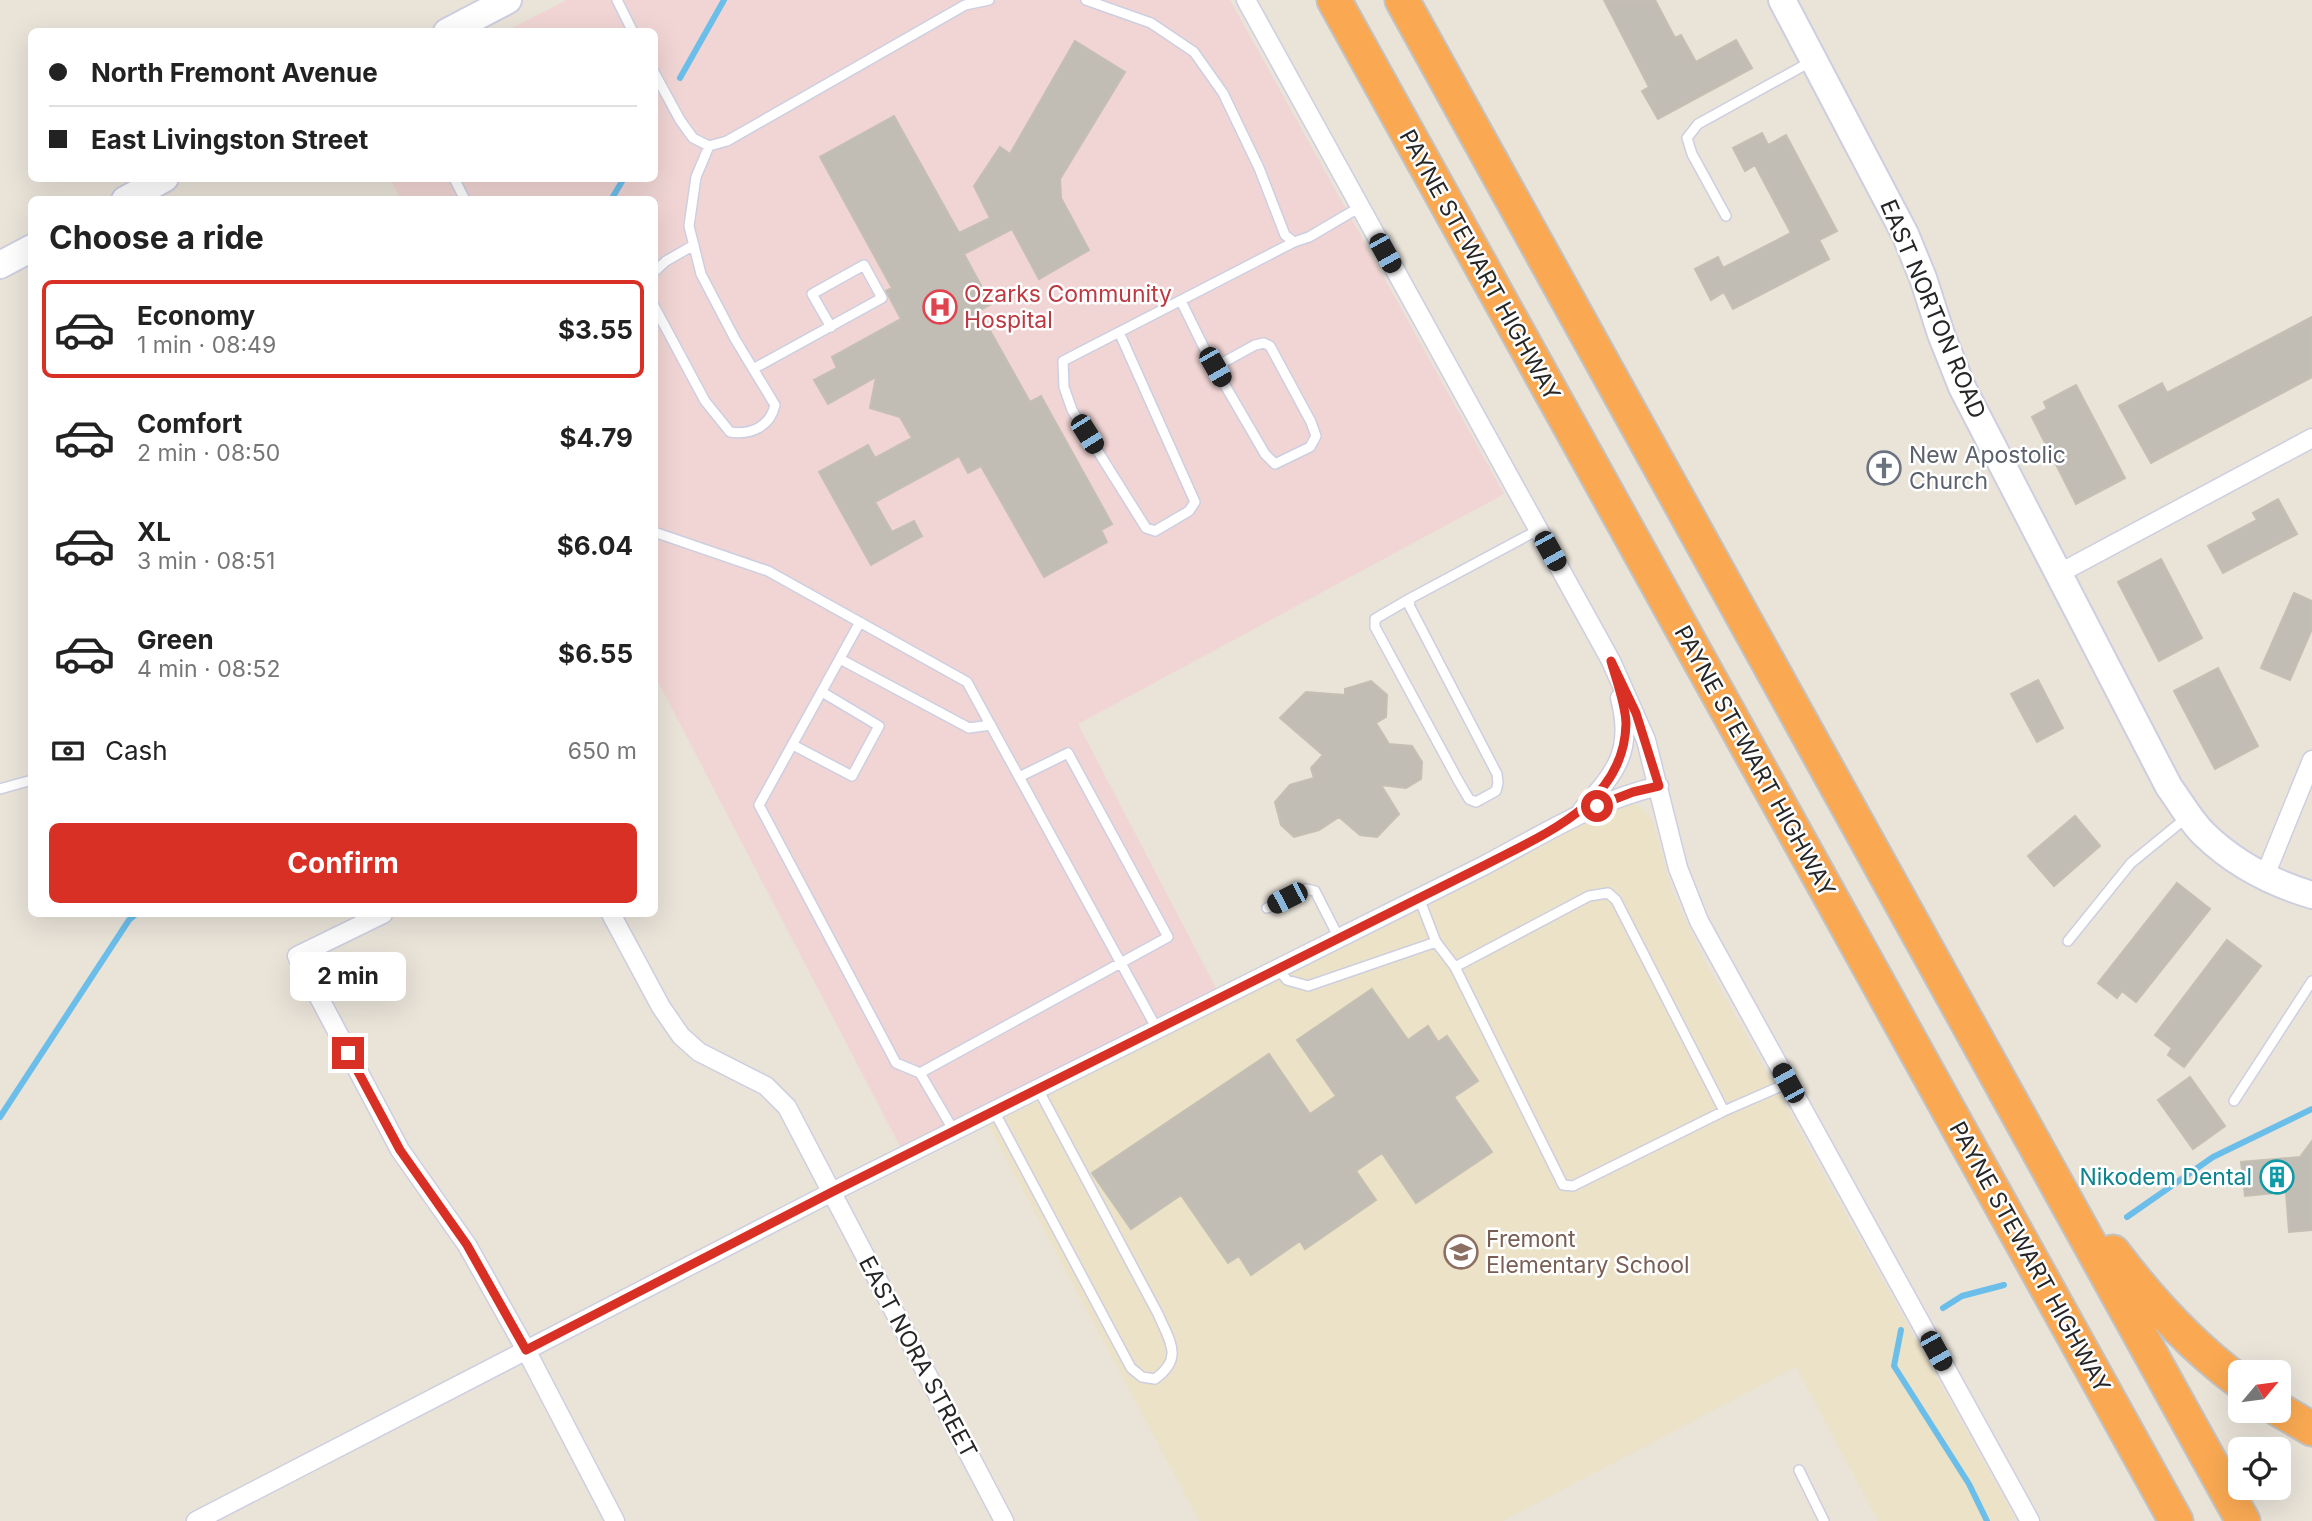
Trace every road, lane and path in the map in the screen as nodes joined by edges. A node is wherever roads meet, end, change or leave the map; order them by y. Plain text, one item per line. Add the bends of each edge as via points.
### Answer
1 (617, 0) edge
2 (989, 0) edge
3 (1086, 0) edge
4 (1245, 0) edge
5 (1334, 0) edge
6 (1402, 0) edge
7 (1782, 0) edge
8 (495, 3) edge
9 (454, 28) edge
10 (631, 28) edge
11 (1814, 60) junction
12 (658, 79) edge
13 (709, 146) junction
14 (158, 182) edge
15 (132, 196) edge
16 (1360, 207) junction
17 (1726, 216) dead end
18 (1294, 242) junction
19 (694, 245) junction
20 (28, 250) edge
21 (0, 265) edge
22 (658, 268) edge
23 (1181, 301) junction
24 (658, 313) edge
25 (831, 327) junction
26 (1119, 332) junction
27 (1215, 367) junction
28 (753, 369) junction
29 (2312, 438) edge
30 (1538, 530) junction
31 (658, 533) edge
32 (2058, 574) junction
33 (1411, 598) junction
34 (860, 622) junction
35 (840, 659) junction
36 (1611, 661) junction
37 (822, 692) junction
38 (990, 725) junction
39 (793, 745) junction
40 (2312, 760) edge
41 (1019, 777) junction
42 (28, 780) edge
43 (1659, 786) junction
44 (0, 789) edge
45 (2185, 809) junction
46 (1579, 814) junction
47 (2264, 878) junction
48 (2312, 895) edge
49 (1419, 898) junction
50 (1267, 908) dead end
51 (377, 917) edge
52 (613, 917) edge
53 (1339, 938) junction
54 (2068, 941) dead end
55 (1436, 942) junction
56 (1121, 963) junction
57 (1455, 967) junction
58 (1278, 969) junction
59 (2312, 981) edge
60 (1970, 1028) junction
61 (1157, 1029) junction
62 (920, 1073) junction
63 (1788, 1083) junction
64 (1038, 1089) junction
65 (2234, 1101) dead end
66 (994, 1111) junction
67 (1724, 1111) junction
68 (954, 1131) junction
69 (832, 1192) junction
70 (526, 1350) junction
71 (2228, 1372) edge
72 (2097, 1377) junction
73 (2291, 1417) edge
74 (2312, 1429) edge
75 (1799, 1470) dead end
76 (224, 1515) edge
77 (196, 1521) edge
78 (615, 1521) edge
79 (1004, 1521) edge
80 (1825, 1521) edge
81 (2030, 1521) edge
82 (2165, 1521) edge
83 (2176, 1521) edge
84 (2243, 1521) edge

1 - 10 lane
2 - 13 lane via 965,5 727,141
3 - 18 lane via 1152,23 1194,52 1223,93 1285,235
4 - 16 street
5 - 72 highway, PAYNE STEWART HIGHWAY
6 - 60 highway
7 - 11 main road, EAST NORTON ROAD
8 - 9 main road
11 - 17 lane via 1698,124 1687,138
11 - 32 main road, EAST NORTON ROAD via 1905,233 1958,378
12 - 13 lane via 693,138
13 - 19 lane via 696,177 689,226
14 - 15 main road
16 - 18 lane
16 - 30 street
18 - 23 lane
19 - 22 lane
19 - 28 lane via 701,274
20 - 21 main road
23 - 26 lane
23 - 27 lane
24 - 28 lane via 705,401 730,432 745,434 772,416 775,405
25 - 25 lane via 882,298 864,265 812,294
25 - 28 lane
26 - 26 lane via 1195,502 1189,511 1155,531 1146,528 1072,410 1064,387 1063,361
27 - 27 lane via 1275,464 1310,447 1316,436 1311,422 1269,346 1255,345
29 - 32 street
30 - 33 lane
30 - 36 street
31 - 34 lane via 768,571
32 - 45 main road, EAST NORTON ROAD via 2169,787
33 - 33 lane via 1411,612 1497,774 1496,791 1476,802 1459,782 1375,627 1381,614
34 - 35 lane
34 - 38 lane via 967,682
35 - 37 lane
35 - 38 lane via 969,728
36 - 43 street via 1636,713
36 - 46 street via 1626,721 1623,746 1615,770
37 - 39 lane
37 - 39 lane via 879,726 852,776
38 - 41 lane
39 - 62 lane via 759,805 896,1063
40 - 47 street
41 - 56 lane
41 - 56 lane via 1068,753 1168,937
42 - 44 lane
43 - 46 street
43 - 63 street via 1678,868 1699,920
45 - 47 main road, EAST NORTON ROAD via 2210,840
45 - 54 lane via 2131,863
46 - 49 street
47 - 48 main road, EAST NORTON ROAD
49 - 53 street
49 - 55 lane
50 - 53 lane via 1306,889 1315,891
51 - 70 street via 297,957 400,1150 467,1245
52 - 69 street, EAST NORA STREET via 681,1036 699,1052 766,1086 787,1107
53 - 58 street
55 - 57 lane
55 - 58 lane via 1308,986 1287,980
56 - 61 lane
56 - 62 lane
57 - 67 lane via 1589,896 1608,893 1616,900
57 - 67 lane via 1563,1185 1573,1186
58 - 61 street
59 - 65 lane
60 - 71 highway via 2113,1252 2180,1331
60 - 84 highway
61 - 64 street
62 - 68 lane
63 - 67 lane
63 - 81 street
64 - 66 street
64 - 66 lane via 1171,1343 1174,1360 1155,1379 1142,1377 1131,1368
66 - 68 street
68 - 69 street
69 - 70 street
69 - 79 street, EAST NORA STREET
70 - 76 street
70 - 78 street
72 - 82 highway
72 - 83 highway, PAYNE STEWART HIGHWAY
73 - 74 highway
75 - 80 lane
76 - 77 street

